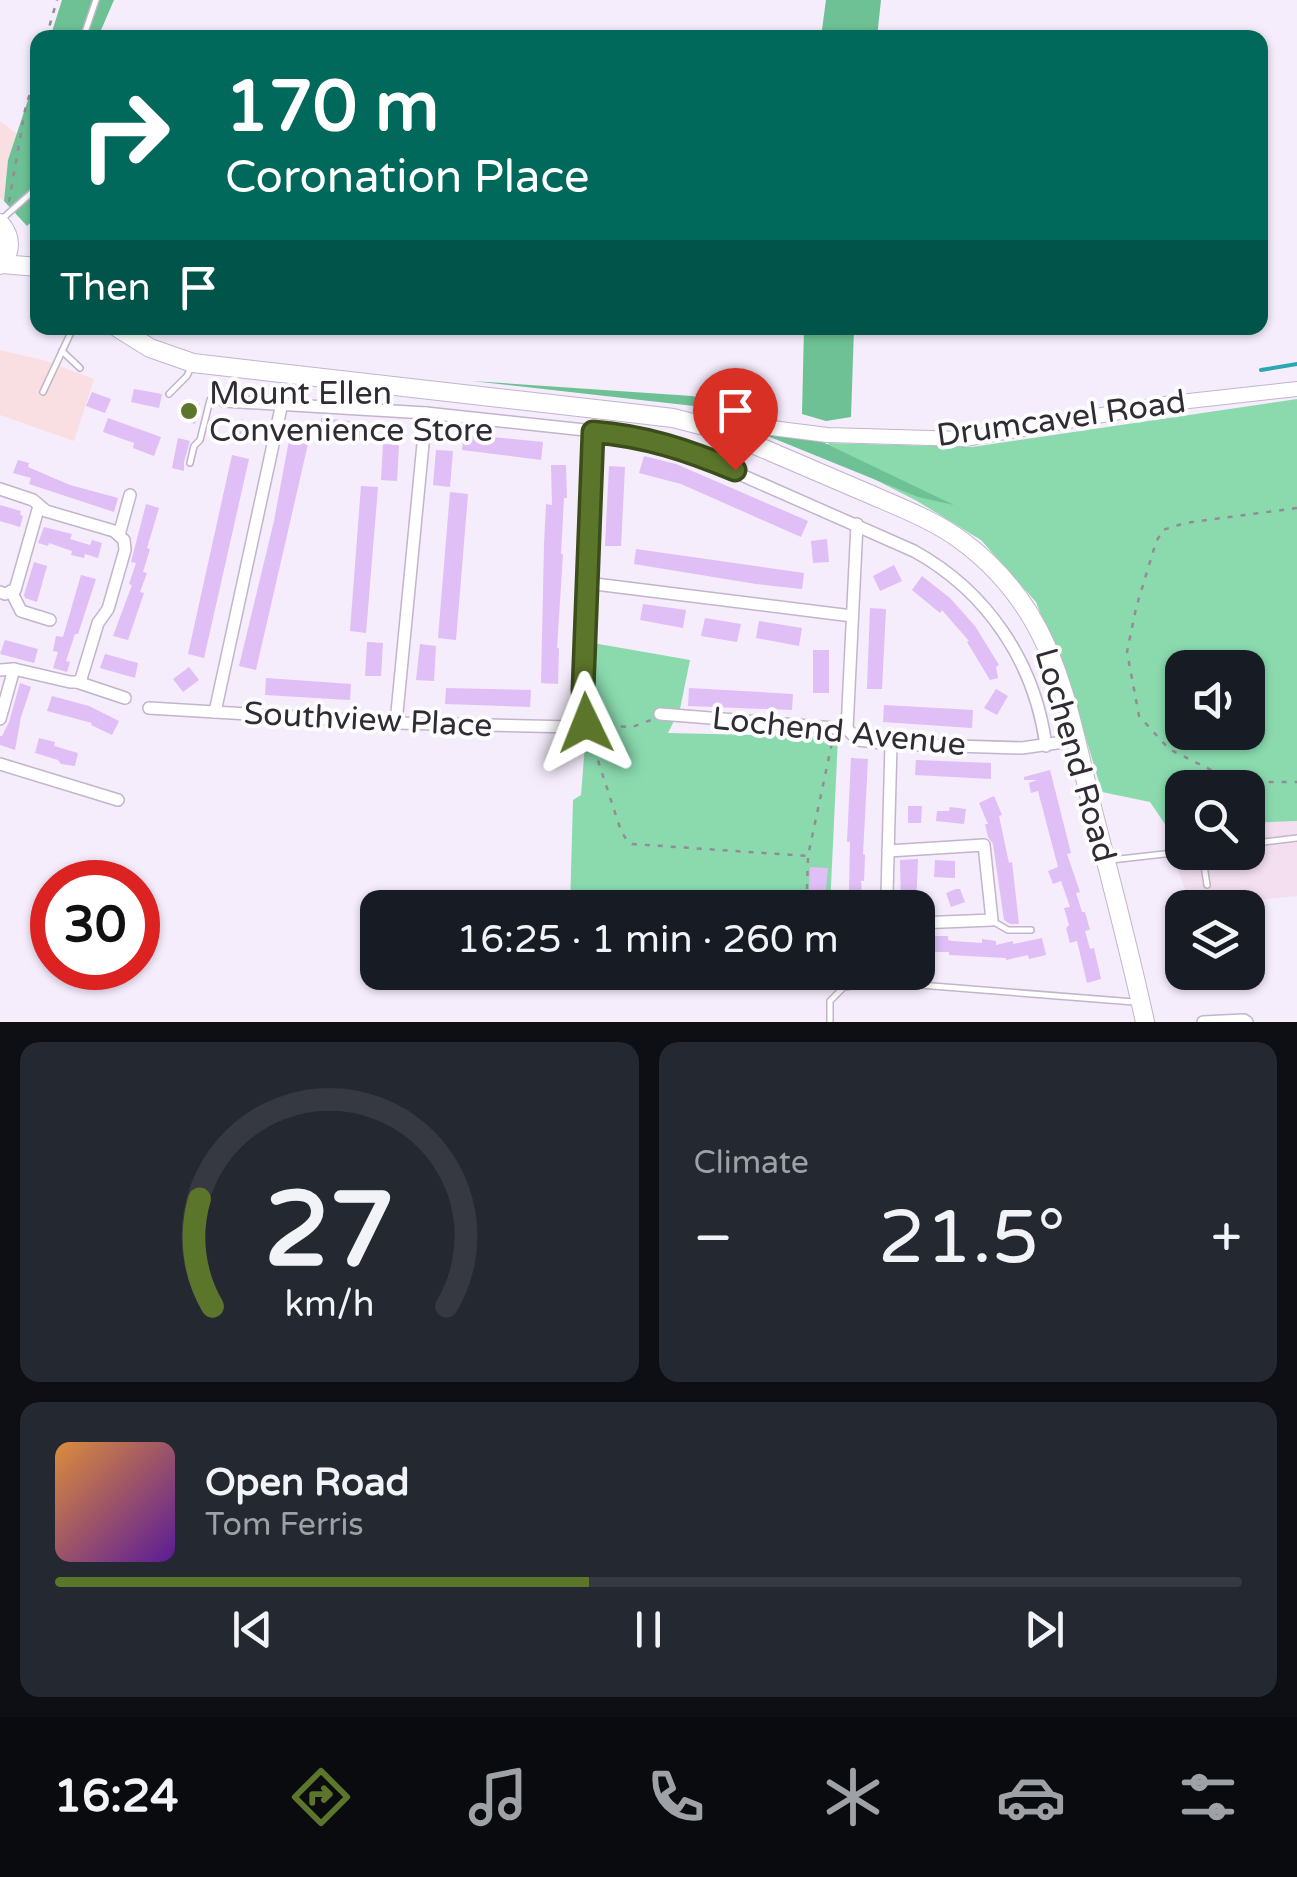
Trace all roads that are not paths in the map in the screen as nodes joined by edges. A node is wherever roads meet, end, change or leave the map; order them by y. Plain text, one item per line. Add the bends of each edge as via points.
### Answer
1 (96, 0) edge
2 (86, 30) edge
3 (30, 194) edge
4 (2, 219) edge
5 (10, 241) junction
6 (30, 258) edge
7 (1, 264) edge
8 (30, 265) edge
9 (70, 335) edge
10 (129, 335) edge
11 (62, 350) junction
12 (193, 363) junction
13 (80, 368) dead end
14 (1297, 388) edge
15 (43, 392) dead end
16 (169, 394) dead end
17 (224, 400) joint
18 (282, 403) junction
19 (570, 406) junction
20 (622, 412) junction
21 (426, 413) junction
22 (568, 429) junction
23 (720, 430) junction
24 (593, 432) junction
25 (622, 434) junction
26 (190, 463) dead end
27 (0, 489) edge
28 (130, 495) dead end
29 (39, 506) junction
30 (857, 524) junction
31 (119, 535) junction
32 (587, 582) junction
33 (6, 591) edge
34 (852, 616) junction
35 (50, 620) dead end
36 (14, 669) junction
37 (0, 670) edge
38 (77, 682) junction
39 (125, 698) dead end
40 (149, 708) dead end
41 (214, 712) junction
42 (660, 714) road end
43 (0, 719) edge
44 (396, 723) junction
45 (842, 729) junction
46 (1077, 740) junction
47 (892, 744) junction
48 (1046, 746) junction
49 (0, 764) edge
50 (118, 800) dead end
51 (1297, 838) edge
52 (1265, 842) edge
53 (888, 851) junction
54 (1165, 854) edge
55 (1106, 860) junction
56 (1205, 870) edge
57 (1207, 886) dead end
58 (887, 890) edge
59 (992, 920) junction
60 (935, 923) edge
61 (1031, 930) dead end
62 (1141, 1002) junction
63 (830, 1022) edge
64 (1145, 1022) edge
65 (1203, 1022) edge
66 (1247, 1022) edge

1 - 2 lane
3 - 4 lane
4 - 5 main road
5 - 6 main road
5 - 7 main road
7 - 8 main road
9 - 11 lane
10 - 12 main road, Drumcavel Road
11 - 13 lane
11 - 15 lane
12 - 16 lane
12 - 19 main road, Drumcavel Road
14 - 23 street, Drumcavel Road via 965,438 828,435 764,426
17 - 18 street
17 - 26 lane via 210,400
18 - 21 street
18 - 41 street
19 - 20 main road, Drumcavel Road
19 - 22 street
20 - 23 main road, Drumcavel Road
20 - 25 street
21 - 22 street
21 - 44 street
22 - 24 street
23 - 46 main road, Lochend Road via 925,518 984,559 1034,618
24 - 25 street
24 - 32 street
25 - 30 street via 678,447
27 - 29 street
28 - 31 street
29 - 31 street
29 - 33 street via 15,590
30 - 34 street
30 - 48 street via 938,564 969,588 1001,628 1032,685
31 - 38 street via 125,550
32 - 34 street
32 - 44 street, Southview Place via 586,723
33 - 35 street via 20,612
34 - 45 street
36 - 37 street
36 - 38 street
36 - 43 street
38 - 39 street
40 - 41 street, Southview Place
41 - 44 street, Southview Place
42 - 45 street, Lochend Avenue
45 - 47 street, Lochend Avenue via 858,740
46 - 48 street, Lochend Avenue
46 - 55 main road, Lochend Road
47 - 48 street, Lochend Avenue
47 - 53 street
49 - 50 street
51 - 52 lane
53 - 58 street
53 - 59 street via 984,845
54 - 55 lane
55 - 62 main road, Lochend Road
56 - 57 lane
59 - 60 street
59 - 61 lane via 1008,930
62 - 63 lane via 882,982 844,987 830,1000
62 - 64 main road, Lochend Road
65 - 66 street

